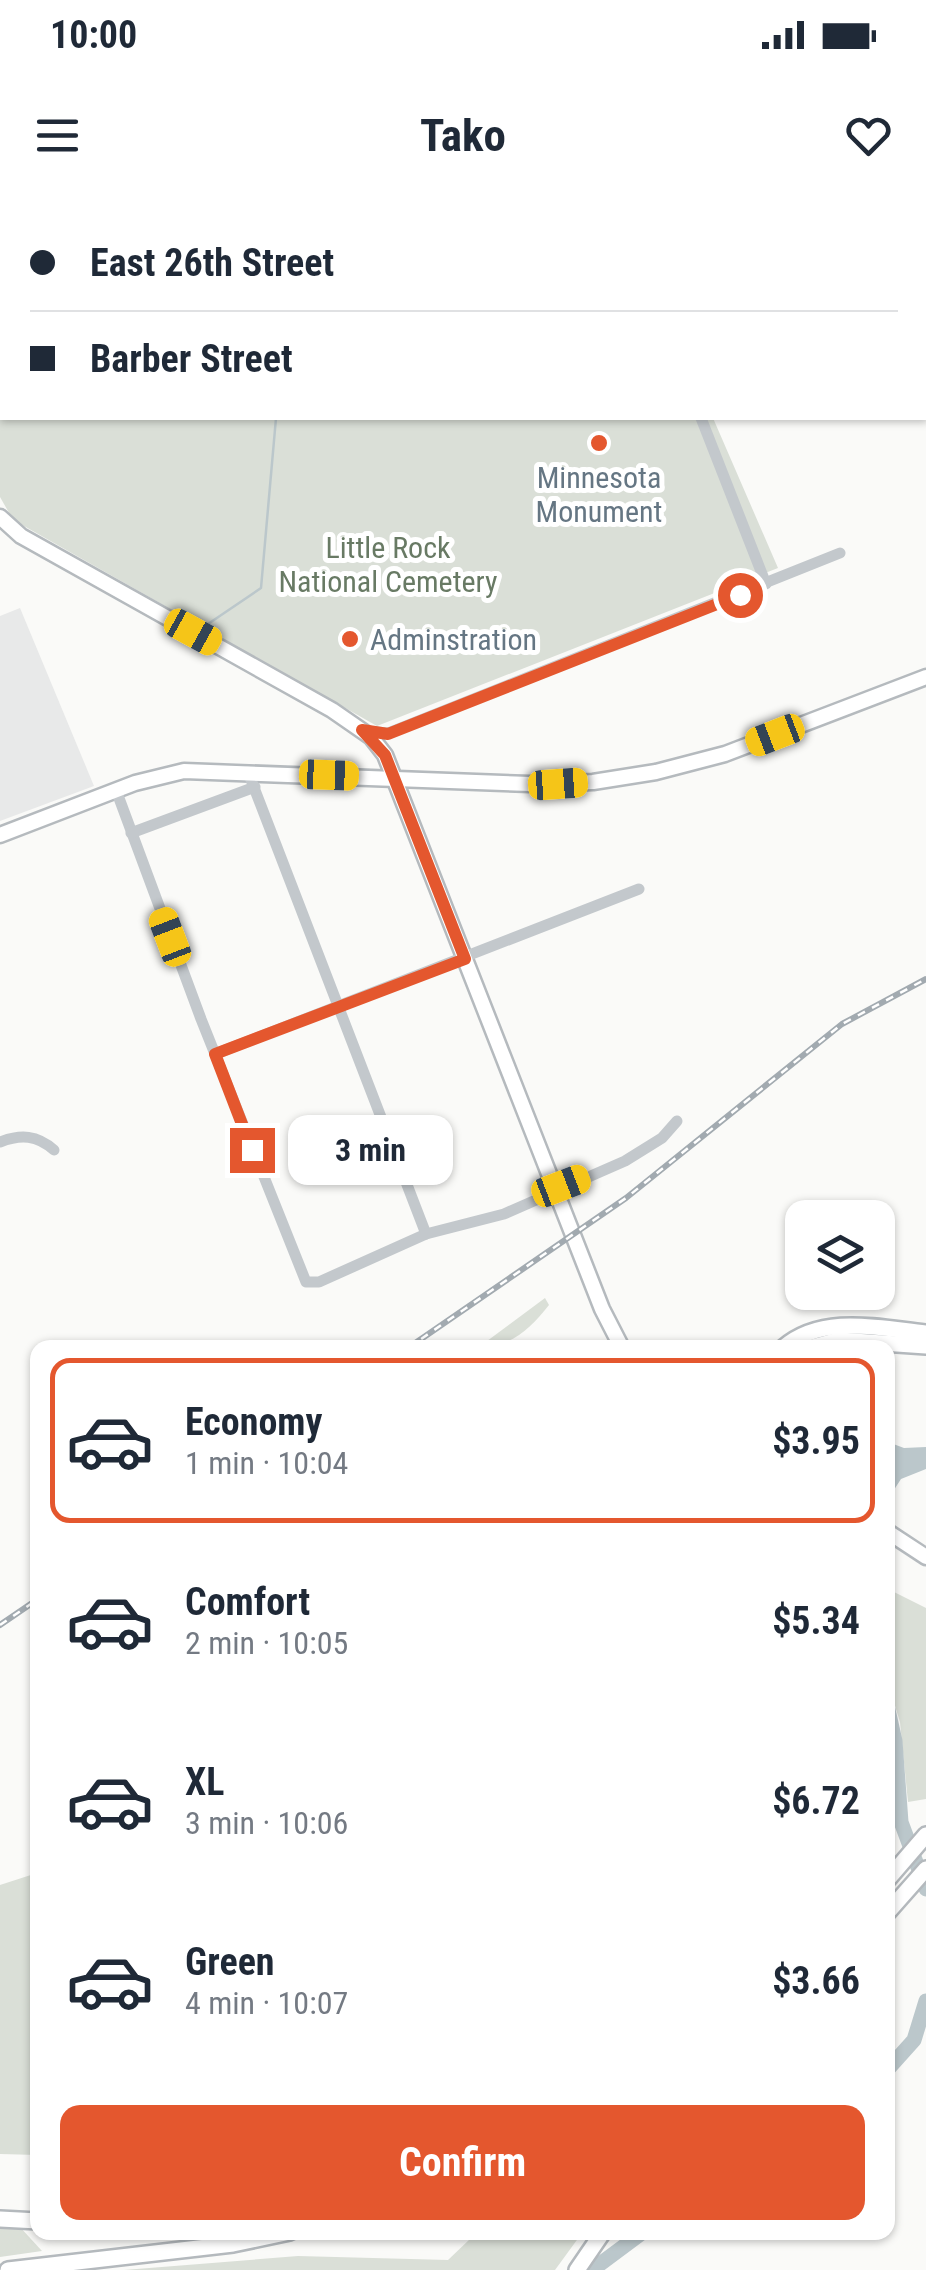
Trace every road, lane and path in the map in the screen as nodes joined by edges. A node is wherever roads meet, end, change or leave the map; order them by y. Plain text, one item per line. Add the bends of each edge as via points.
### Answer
1 (702, 420) edge
2 (0, 517) edge
3 (840, 553) dead end
4 (766, 584) junction
5 (926, 677) edge
6 (362, 730) junction
7 (248, 772) junction
8 (394, 778) junction
9 (255, 788) junction
10 (116, 790) junction
11 (131, 833) junction
12 (0, 835) edge
13 (639, 889) dead end
14 (465, 959) junction
15 (339, 1007) junction
16 (215, 1054) junction
17 (677, 1122) dead end
18 (0, 1142) edge
19 (54, 1150) dead end
20 (555, 1190) junction
21 (426, 1234) junction
22 (926, 1332) edge
23 (619, 1340) edge
24 (796, 1340) edge
25 (895, 1344) edge
26 (926, 1346) edge
27 (895, 1536) edge
28 (926, 1557) edge
29 (926, 1835) edge
30 (926, 1869) edge
31 (895, 1871) edge
32 (895, 1904) edge
33 (0, 2219) edge
34 (30, 2221) edge
35 (253, 2240) edge
36 (598, 2240) edge
37 (8, 2270) edge
38 (577, 2270) edge

1 - 4 street
2 - 6 main road via 21,536
3 - 4 street
4 - 6 street via 388,734
5 - 8 main road via 725,754 656,772 544,785
6 - 8 main road
7 - 8 main road
7 - 9 street
7 - 10 main road via 184,770
8 - 14 main road
9 - 11 street
9 - 15 street
10 - 11 street
10 - 12 main road
11 - 16 street
13 - 14 street
14 - 15 street
14 - 20 main road
15 - 16 street
15 - 21 street
16 - 21 street via 306,1282
17 - 20 street via 624,1162
18 - 19 street via 41,1138
20 - 21 street via 504,1214
20 - 23 main road
22 - 24 highway via 836,1326
25 - 26 highway
27 - 28 main road
29 - 31 highway
30 - 32 highway
33 - 34 highway
35 - 37 highway
36 - 38 highway

